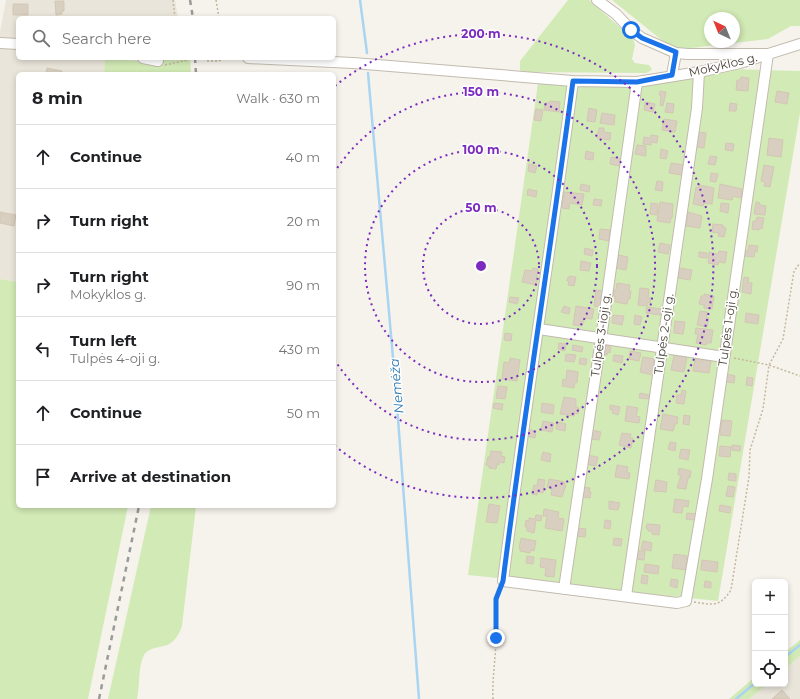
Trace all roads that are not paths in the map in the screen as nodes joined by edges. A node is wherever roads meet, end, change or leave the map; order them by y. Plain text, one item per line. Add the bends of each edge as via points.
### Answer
1 (597, 0) edge
2 (0, 43) edge
3 (16, 44) edge
4 (800, 44) edge
5 (676, 52) junction
6 (768, 54) junction
7 (153, 60) edge
8 (290, 60) edge
9 (158, 61) road end
10 (699, 72) junction
11 (672, 75) junction
12 (573, 81) junction
13 (637, 82) junction
14 (539, 329) junction
15 (601, 339) junction
16 (663, 347) junction
17 (724, 357) junction
18 (564, 589) junction
19 (626, 596) junction

1 - 5 street via 642,38
2 - 3 street
4 - 6 street, Mokyklos g.
5 - 6 street
5 - 11 street
6 - 10 street, Mokyklos g.
6 - 17 street, Tulpės 1-oji g.
7 - 9 street
8 - 12 street, Mokyklos g.
10 - 11 street, Mokyklos g.
10 - 16 street, Tulpės 2-oji g. via 697,108
11 - 13 street, Mokyklos g.
12 - 13 street, Mokyklos g.
12 - 14 street
13 - 15 street, Tulpės 3-ioji g.
14 - 15 street
14 - 18 street via 503,581
15 - 16 street
15 - 18 street, Tulpės 3-ioji g.
16 - 17 street
16 - 19 street, Tulpės 2-oji g.
17 - 19 street, Tulpės 1-oji g. via 686,601 677,603
18 - 19 street

